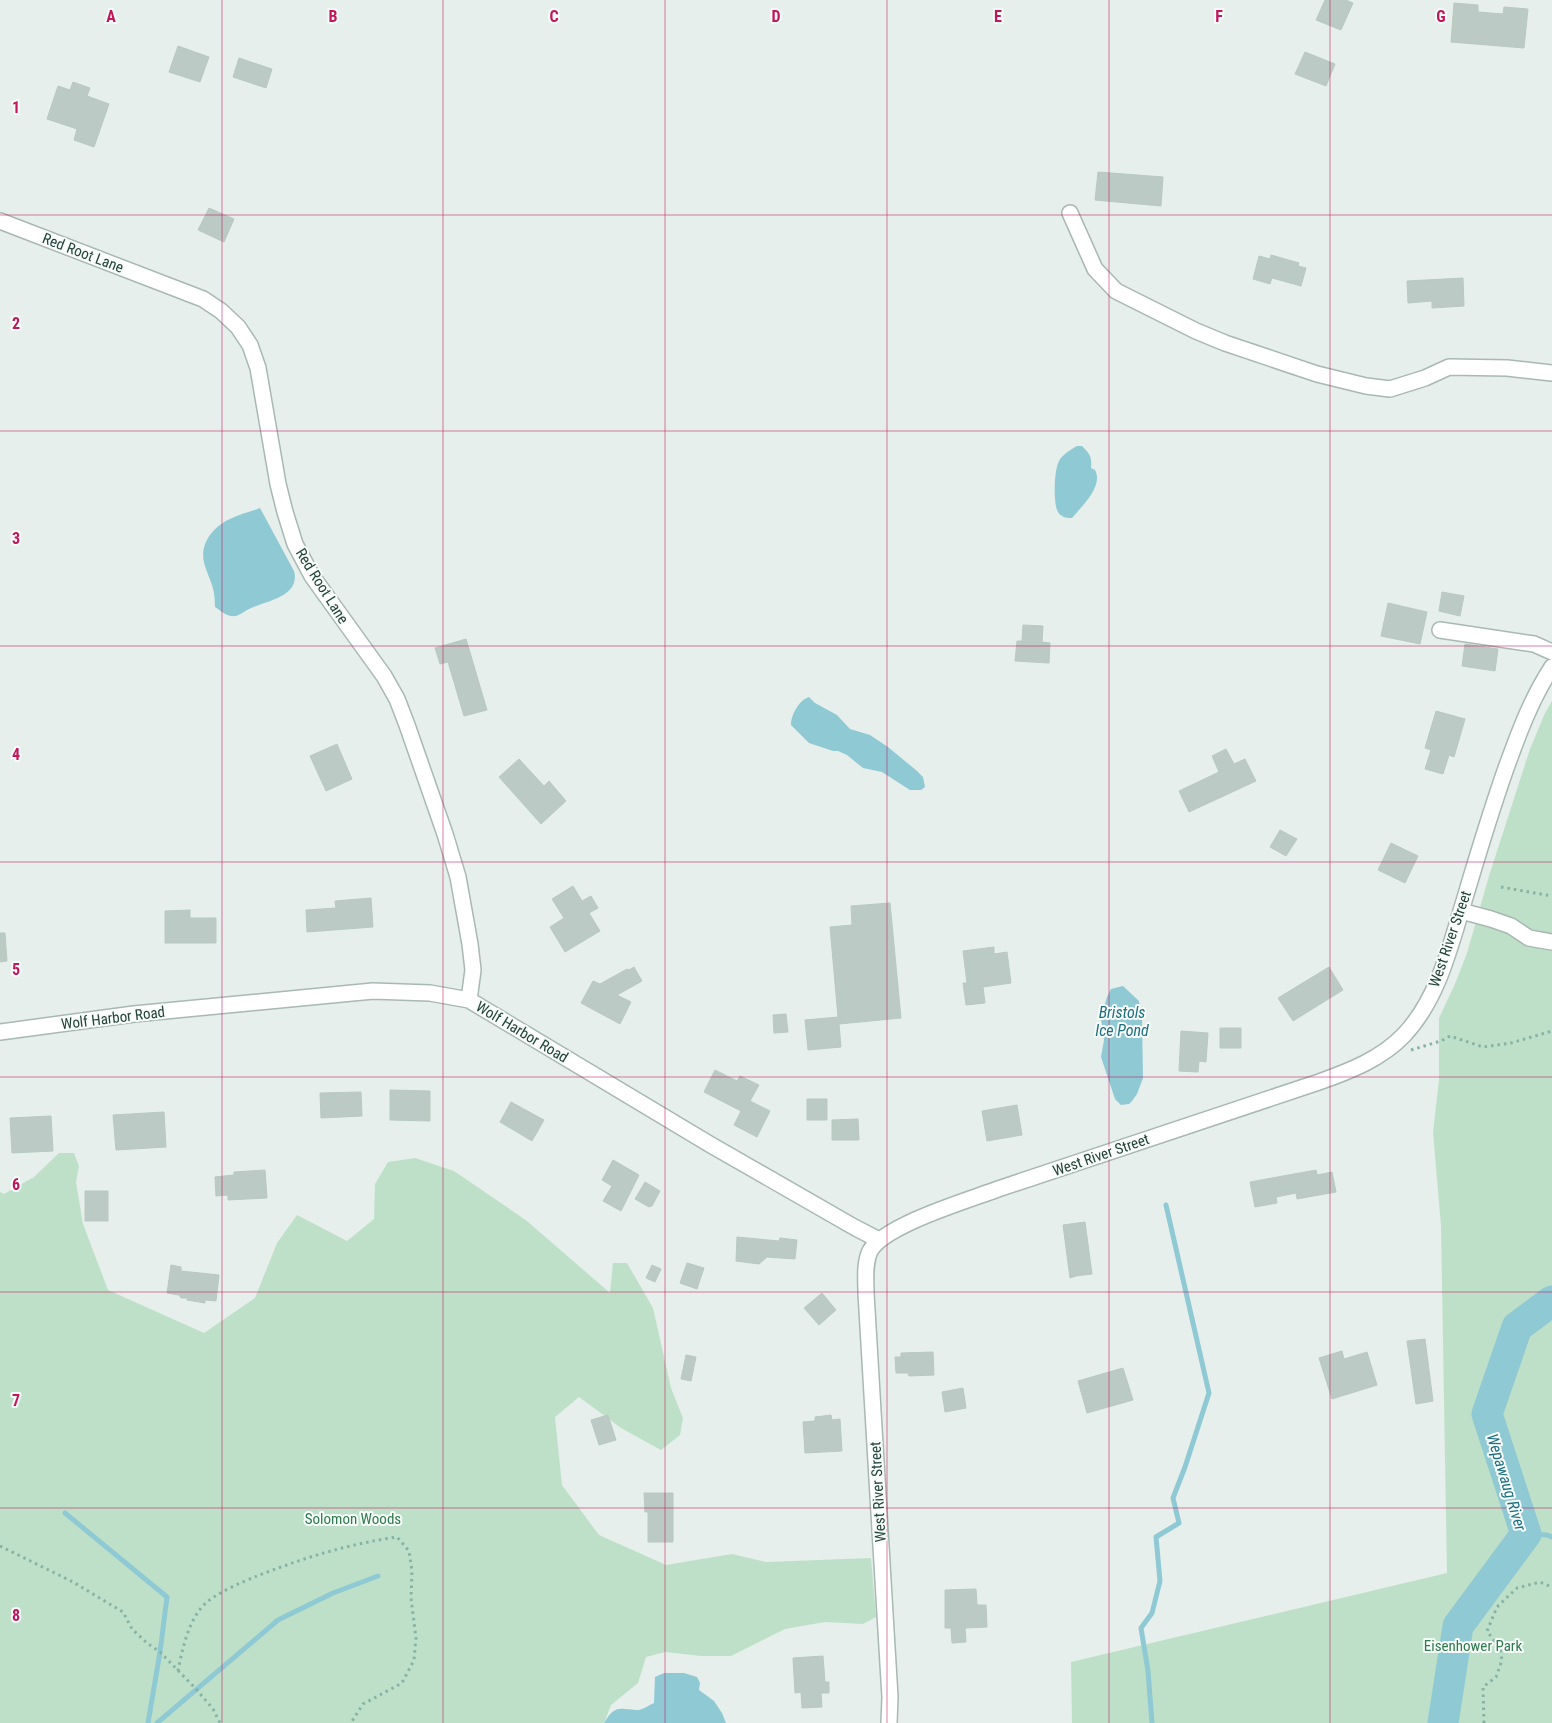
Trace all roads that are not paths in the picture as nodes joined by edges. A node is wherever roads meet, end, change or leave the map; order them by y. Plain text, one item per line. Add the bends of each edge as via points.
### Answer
1 (1070, 213) dead end
2 (0, 221) edge
3 (1552, 373) edge
4 (1440, 630) dead end
5 (1552, 652) edge
6 (1552, 667) edge
7 (1461, 912) junction
8 (1552, 942) edge
9 (469, 1000) junction
10 (0, 1032) edge
11 (879, 1240) junction
12 (890, 1723) edge

1 - 3 street via 1095,269 1116,291 1196,331 1308,371 1390,389 1450,367
2 - 9 street, Red Root Lane via 203,299 238,327 250,344 258,368 278,484 295,544 312,576 384,676 396,699 445,834 458,877 470,944
4 - 5 street via 1534,644
6 - 7 street, West River Street via 1539,687 1515,742
7 - 8 street via 1511,926 1529,938
7 - 11 street, West River Street via 1427,1005 1404,1035 1375,1058 1352,1070 1282,1095 998,1189 928,1215
9 - 10 street, Wolf Harbor Road via 430,993 373,991 134,1014
9 - 11 street, Wolf Harbor Road via 710,1145
11 - 12 street, West River Street via 868,1257 866,1294

